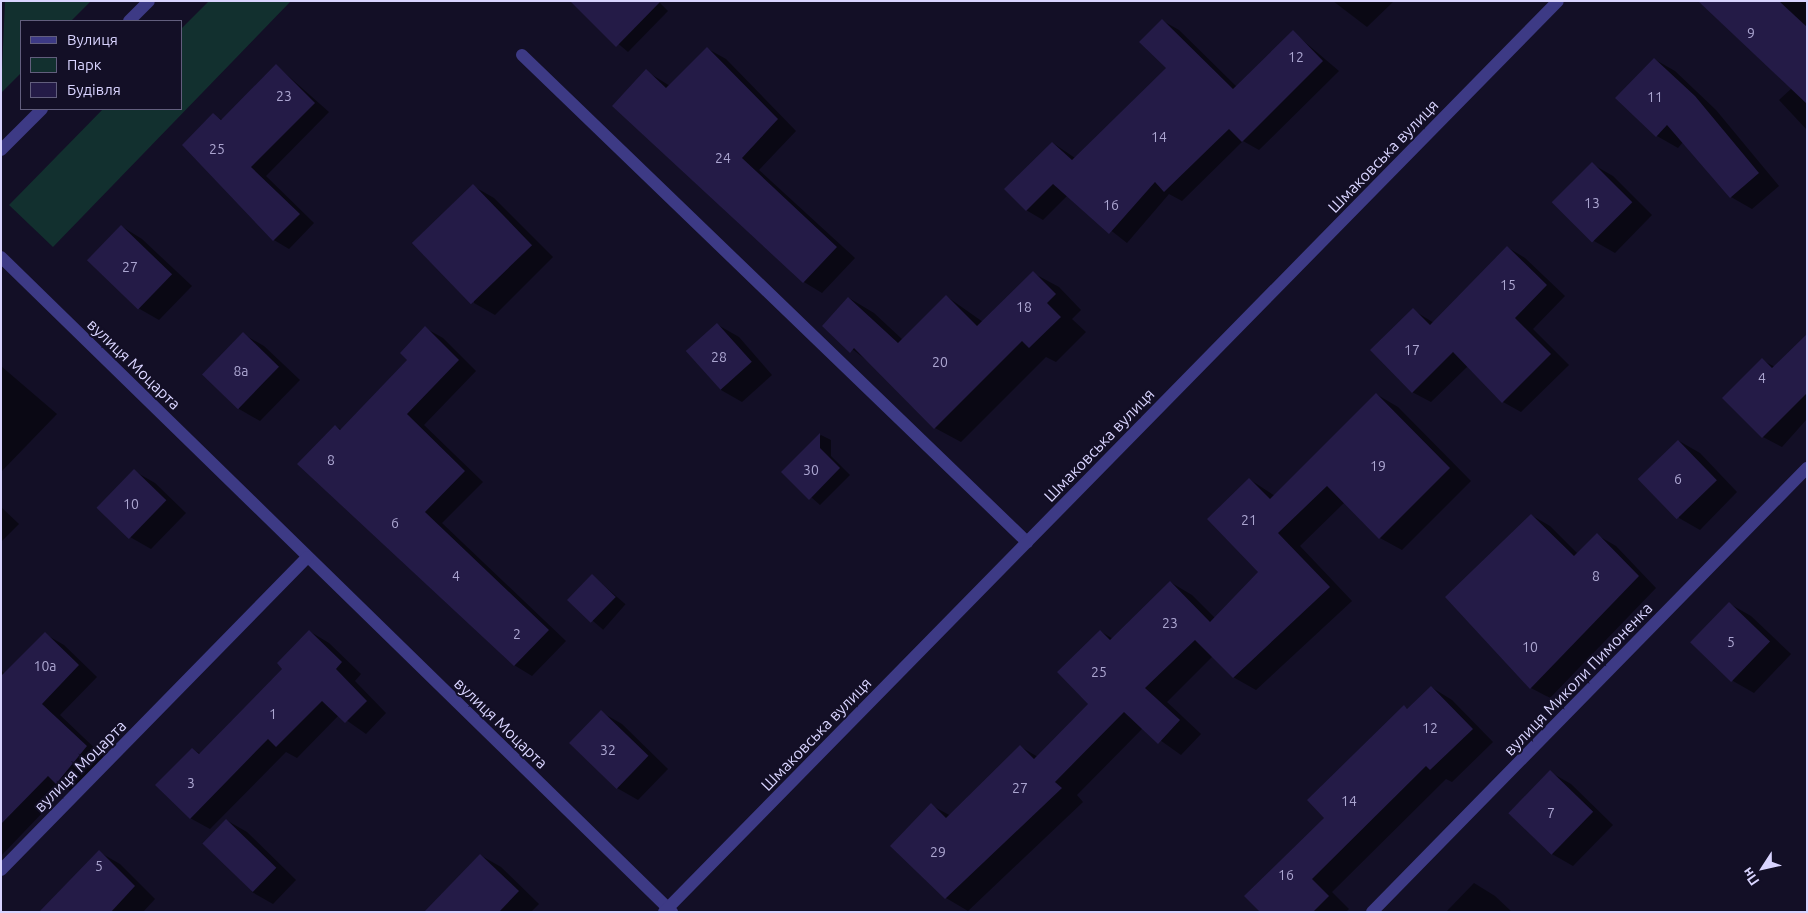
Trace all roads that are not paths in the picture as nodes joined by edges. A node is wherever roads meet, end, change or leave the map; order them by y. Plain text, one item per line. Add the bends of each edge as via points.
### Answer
1 (149, 1) edge
2 (1558, 1) edge
3 (131, 20) edge
4 (522, 55) dead end
5 (41, 110) edge
6 (1, 150) edge
7 (1, 257) edge
8 (1807, 468) edge
9 (1027, 542) junction
10 (308, 557) junction
11 (1, 870) edge
12 (668, 910) edge
13 (1372, 912) edge

1 - 3 street
2 - 9 street, Шмаковська вулиця
4 - 9 street
5 - 6 street
7 - 10 street, вулиця Моцарта
8 - 13 street, вулиця Миколи Пимоненка
9 - 12 street, Шмаковська вулиця
10 - 11 street, вулиця Моцарта
10 - 12 street, вулиця Моцарта

